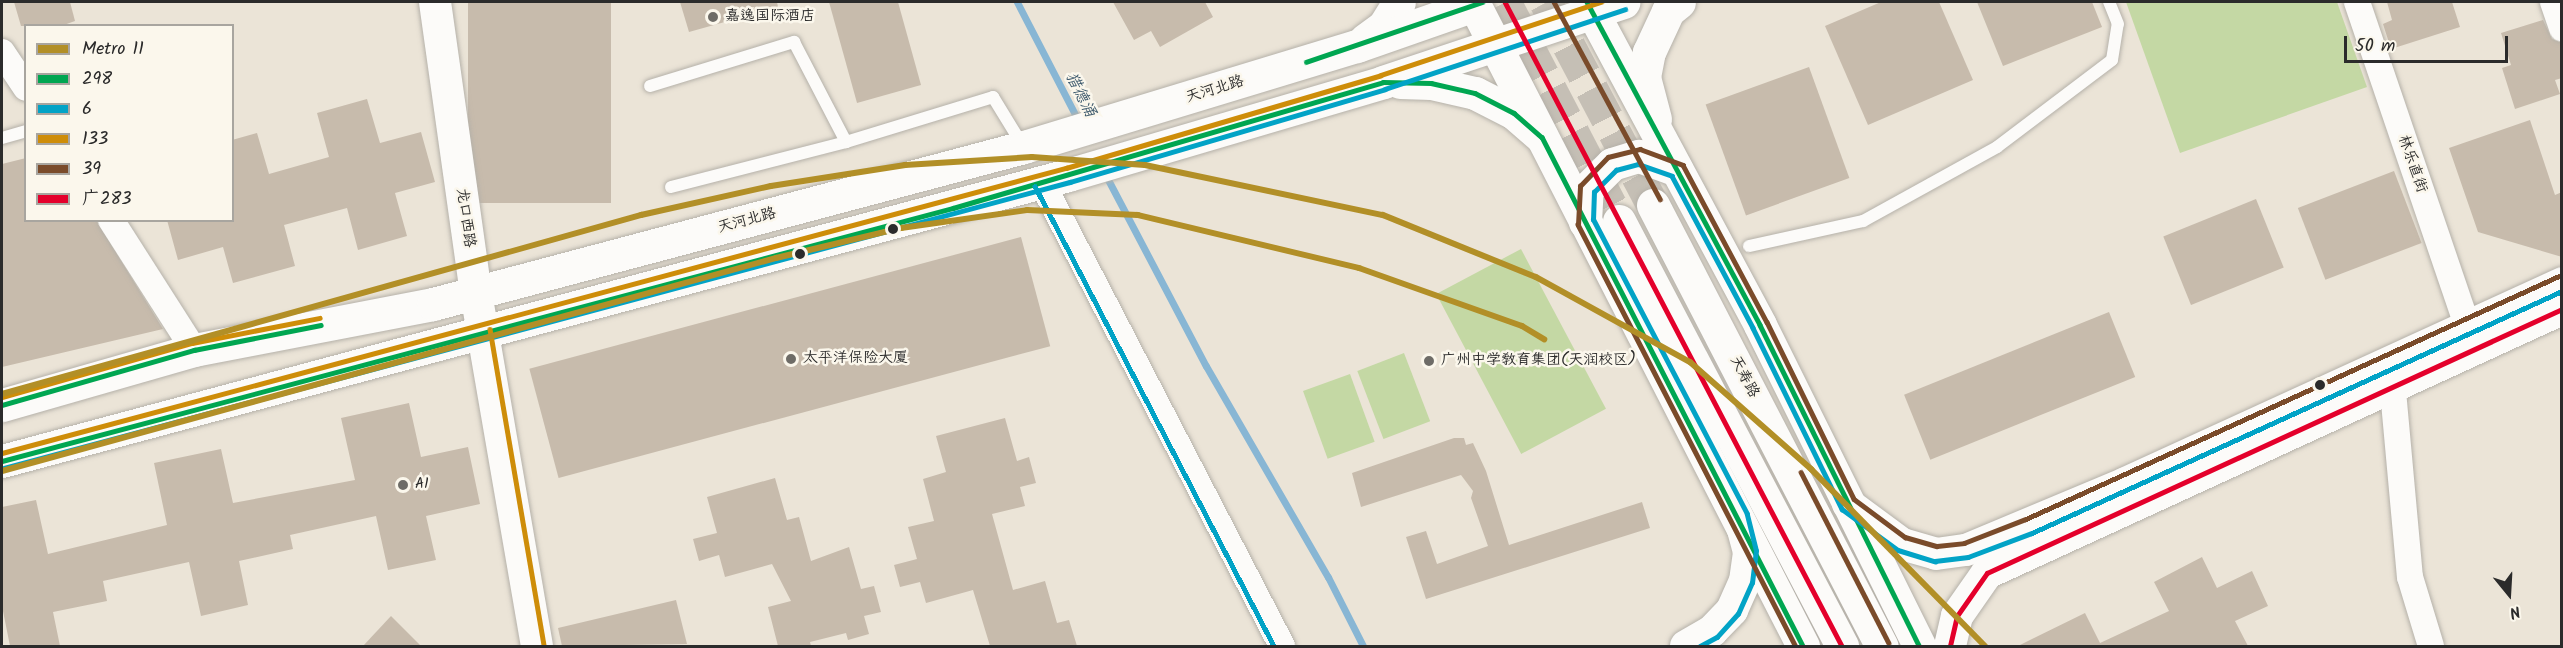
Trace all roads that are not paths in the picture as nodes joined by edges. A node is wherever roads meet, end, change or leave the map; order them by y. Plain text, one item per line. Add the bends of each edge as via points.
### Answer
1 (435, 2) edge
2 (1399, 2) edge
3 (1477, 2) edge
4 (1679, 2) edge
5 (2109, 2) edge
6 (2357, 2) edge
7 (2553, 2) edge
8 (1601, 5) edge
9 (2562, 28) edge
10 (1357, 46) junction
11 (1496, 46) junction
12 (2, 52) edge
13 (1383, 82) junction
14 (24, 85) edge
15 (650, 86) dead end
16 (24, 132) edge
17 (1542, 137) junction
18 (2, 138) edge
19 (846, 142) junction
20 (1039, 143) junction
21 (1677, 170) junction
22 (1055, 179) junction
23 (671, 187) dead end
24 (1653, 205) tunnel mouth
25 (1619, 221) tunnel mouth
26 (112, 222) edge
27 (1585, 222) junction
28 (1749, 246) dead end
29 (2562, 283) edge
30 (476, 293) junction
31 (2562, 309) edge
32 (2467, 326) junction
33 (483, 330) junction
34 (194, 350) junction
35 (2392, 372) junction
36 (2, 405) edge
37 (2, 461) edge
38 (1848, 504) junction
39 (1740, 517) junction
40 (537, 646) edge
41 (1281, 646) edge
42 (1686, 646) edge
43 (1803, 646) edge
44 (1842, 646) edge
45 (1882, 646) edge
46 (1919, 646) edge
47 (1950, 646) edge
48 (2432, 646) edge

1 - 30 street, 龙口西路
2 - 10 main road via 1384,26
3 - 10 main road, 天河北路
3 - 11 main road
4 - 21 main road via 1668,11 1656,32 1644,77 1652,112
5 - 28 lane via 2118,24 2112,60 1997,147 1863,221
6 - 32 street, 林乐直街
7 - 9 street
8 - 11 main road
8 - 21 main road
10 - 20 main road, 天河北路
11 - 13 main road
11 - 17 main road
12 - 14 street
13 - 17 main road via 1431,83 1475,93 1514,113
13 - 22 main road
15 - 19 lane via 794,42
16 - 18 lane
17 - 27 main road
19 - 20 lane via 993,97
19 - 23 lane
20 - 30 main road, 天河北路
21 - 27 main road via 1640,156 1612,164 1587,189
21 - 38 main road via 1766,335
22 - 33 main road
22 - 41 street
24 - 45 main road, 天寿路
25 - 44 main road
26 - 34 street
27 - 39 main road
29 - 32 street
30 - 33 street, 龙口西路
30 - 34 main road, 天河北路
31 - 35 street
32 - 35 street
33 - 37 main road
33 - 40 street, 龙口西路
34 - 36 main road, 天河北路
35 - 38 street via 1966,550 1936,554 1915,549 1880,530
35 - 47 street via 1987,573 1957,616
35 - 48 street via 2410,577
38 - 46 main road
39 - 42 street via 1749,552 1745,581 1732,610 1712,631
39 - 43 main road

